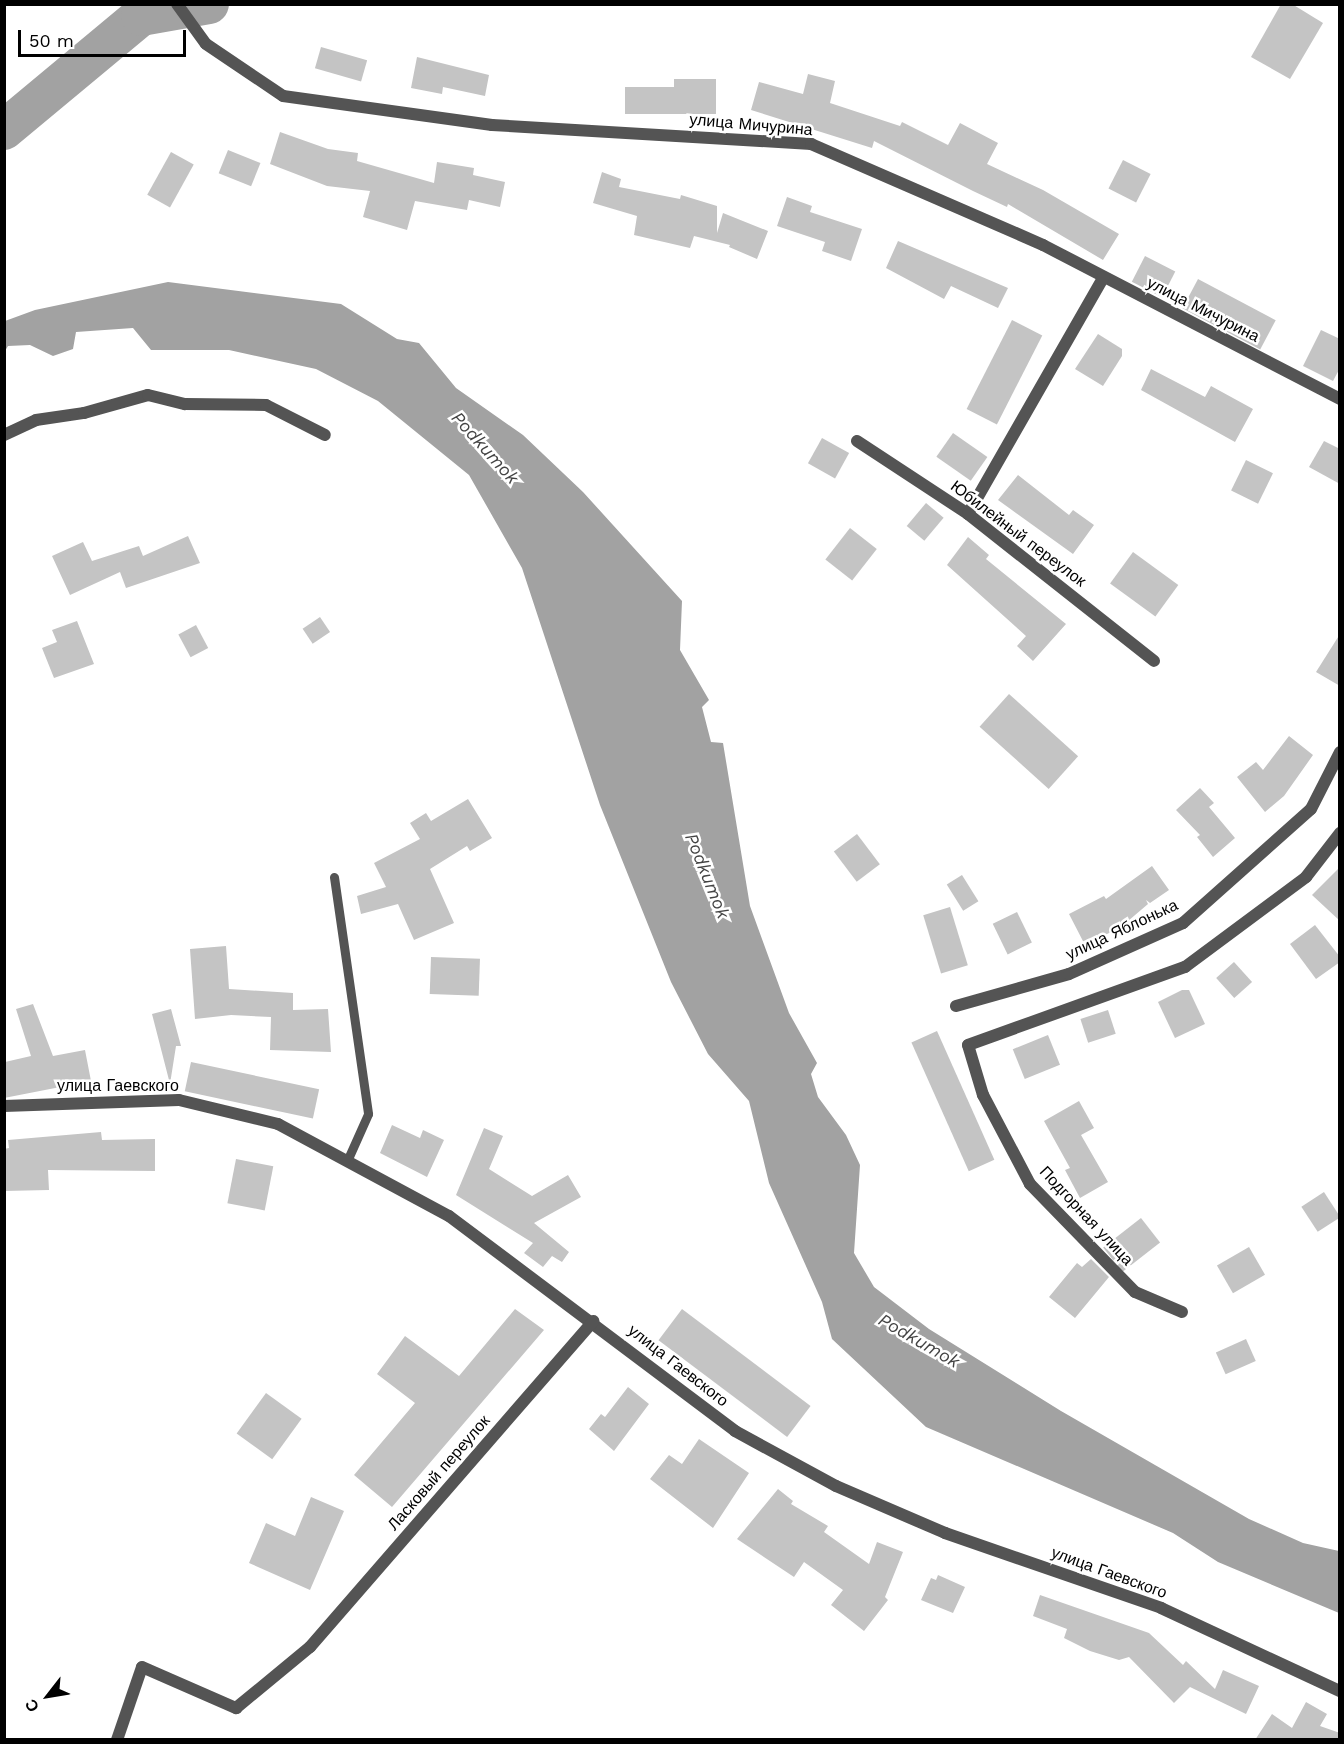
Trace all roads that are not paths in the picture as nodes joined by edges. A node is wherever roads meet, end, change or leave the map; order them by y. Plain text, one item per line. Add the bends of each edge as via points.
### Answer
1 (177, 4) edge
2 (1104, 277) junction
3 (1340, 399) edge
4 (4, 435) edge
5 (325, 435) dead end
6 (857, 441) dead end
7 (968, 514) junction
8 (1154, 661) dead end
9 (1340, 752) edge
10 (1340, 833) edge
11 (334, 877) dead end
12 (956, 1006) dead end
13 (4, 1106) edge
14 (347, 1161) junction
15 (1182, 1312) dead end
16 (593, 1321) junction
17 (1340, 1691) edge
18 (117, 1740) edge

1 - 2 street, улица Мичурина via 206,44 283,96 492,125 811,144 1042,245
2 - 3 street, улица Мичурина
2 - 7 street
4 - 5 street via 36,420 84,413 148,395 185,404 266,405
6 - 7 street, Юбилейный переулок
7 - 8 street, Юбилейный переулок
9 - 12 street, улица Яблонька via 1311,808 1183,924 1069,974
10 - 15 street, Подгорная улица via 1306,877 1185,968 968,1045 983,1095 1030,1184 1135,1292
11 - 14 lane via 368,1114
13 - 14 street, улица Гаевского via 179,1100 278,1124
14 - 16 street, улица Гаевского via 449,1216
16 - 17 street, улица Гаевского via 735,1431 836,1486 945,1533 1161,1608
16 - 18 street, Ласковый переулок via 310,1647 236,1708 142,1667

